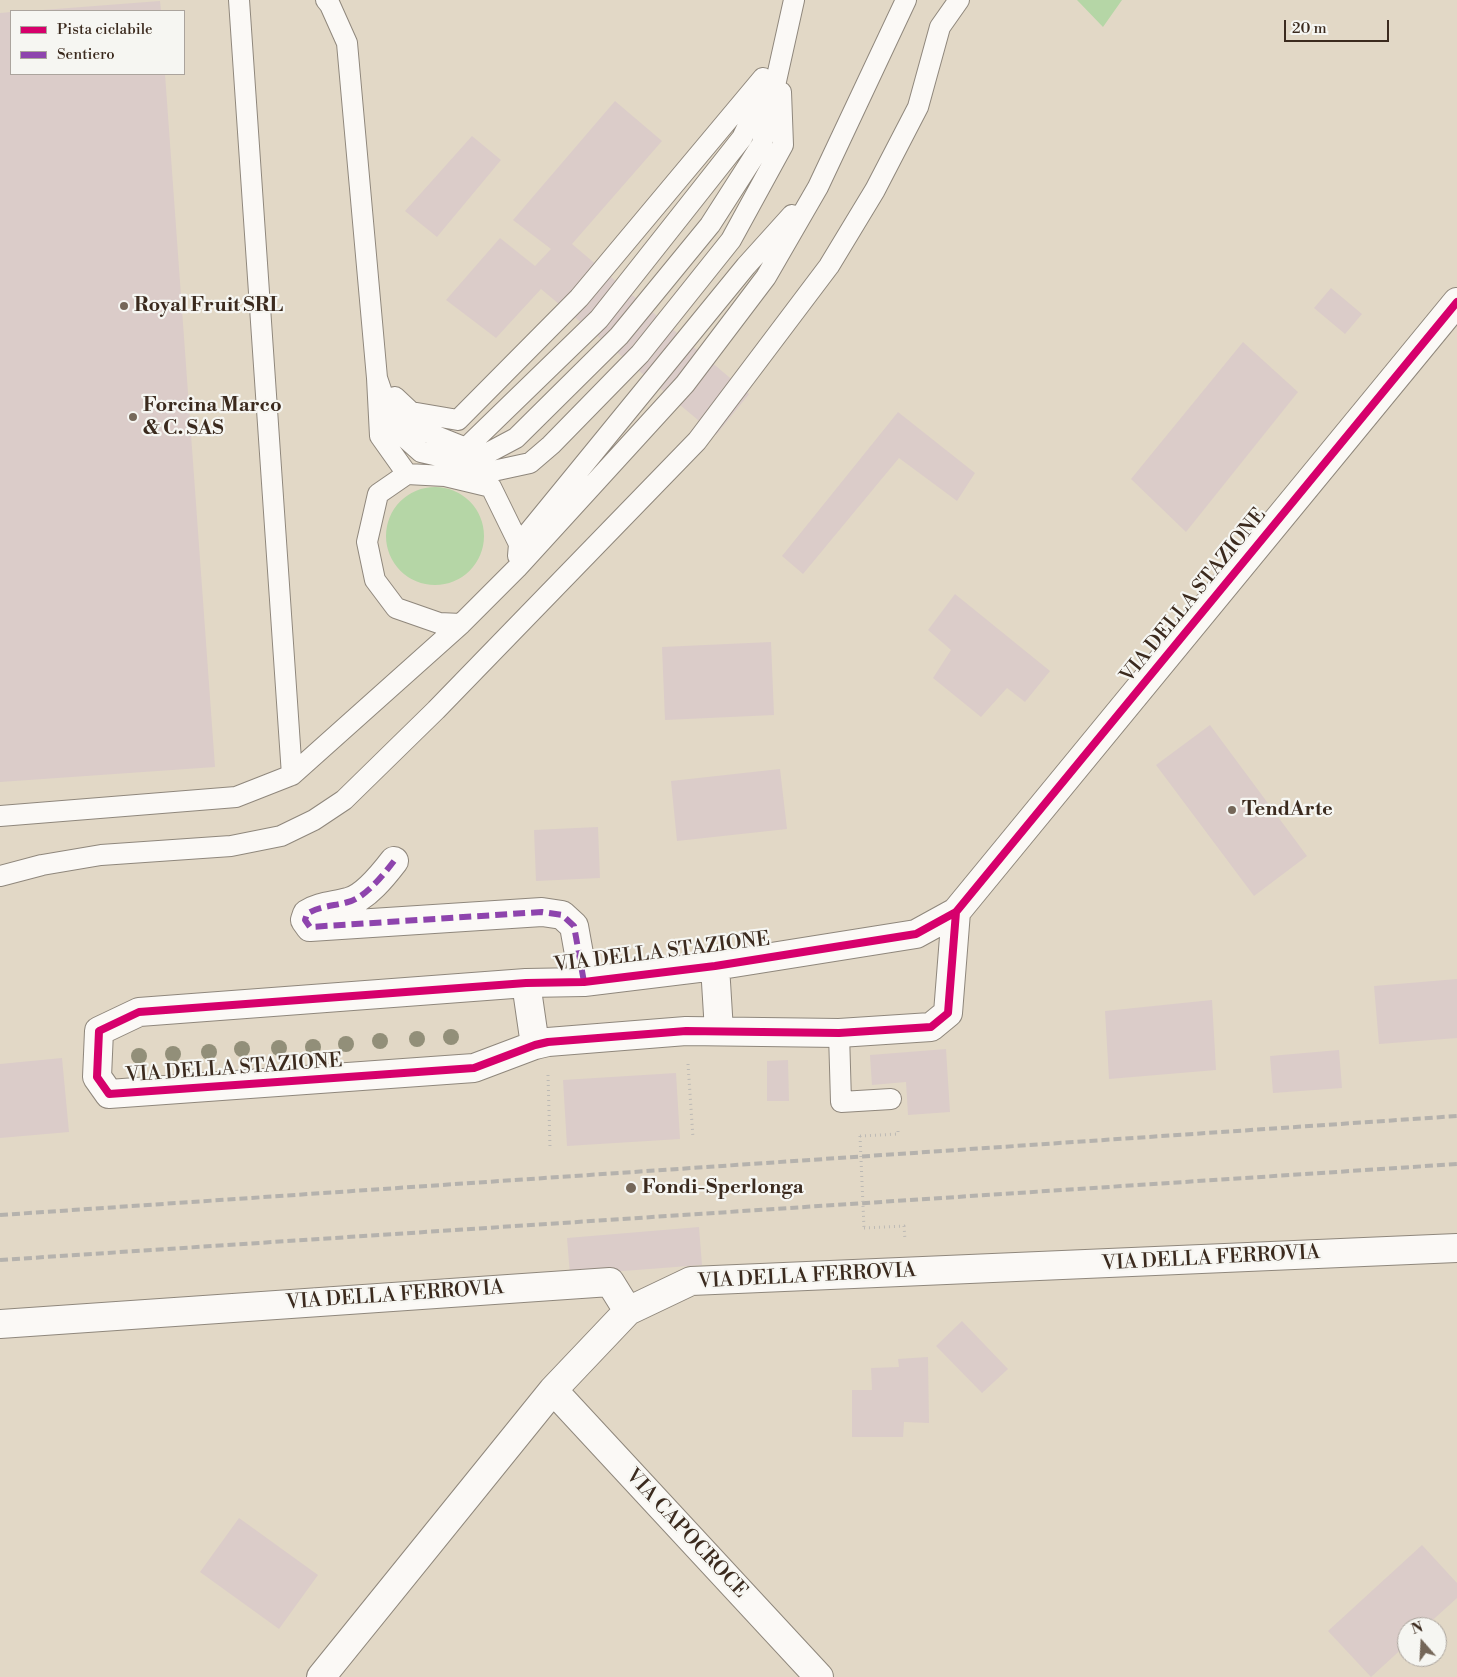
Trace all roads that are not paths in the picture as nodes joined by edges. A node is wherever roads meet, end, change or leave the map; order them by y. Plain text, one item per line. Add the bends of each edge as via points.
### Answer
1 (239, 0) edge
2 (326, 0) edge
3 (794, 0) edge
4 (906, 0) edge
5 (959, 0) edge
6 (780, 57) junction
7 (818, 187) junction
8 (1457, 302) edge
9 (377, 378) junction
10 (407, 474) junction
11 (519, 544) junction
12 (517, 568) junction
13 (461, 624) junction
14 (292, 775) junction
15 (0, 816) edge
16 (394, 861) dead end
17 (0, 865) edge
18 (42, 865) junction
19 (0, 876) edge
20 (956, 912) junction
21 (715, 966) junction
22 (584, 982) junction
23 (526, 983) junction
24 (719, 1031) junction
25 (839, 1034) junction
26 (541, 1043) junction
27 (891, 1098) dead end
28 (1457, 1248) edge
29 (628, 1311) junction
30 (0, 1324) edge
31 (554, 1390) junction
32 (321, 1677) edge
33 (819, 1677) edge

1 - 14 lane
2 - 9 lane via 347,43
3 - 6 lane
4 - 7 lane
5 - 18 lane via 940,27 918,107 876,190 829,266 720,412 690,448 436,710 344,800 281,836 231,846 101,855
6 - 9 lane via 579,298 458,420 411,412
6 - 9 lane via 742,138 599,319 466,448 402,422
6 - 9 lane via 762,144 710,225 619,336 516,438 469,464 421,452 394,428
6 - 9 lane via 783,145 730,240 640,354 530,463 470,476 417,460 387,432
7 - 11 lane via 746,266
7 - 12 lane via 766,277 685,384
8 - 20 street, VIA DELLA STAZIONE
9 - 10 lane via 380,436
10 - 11 lane via 445,476 491,487
10 - 13 lane via 378,494 367,542 375,580 396,608 439,623
11 - 12 lane
12 - 13 lane
13 - 14 lane
14 - 15 lane via 236,797
16 - 22 street via 380,879 351,902 314,909 307,914 305,920 310,927 542,912 562,915 574,926
17 - 18 lane
18 - 19 lane
20 - 21 street, VIA DELLA STAZIONE via 916,934
20 - 25 street, VIA DELLA STAZIONE via 948,1013 931,1027
21 - 22 street, VIA DELLA STAZIONE
21 - 24 street, VIA DELLA STAZIONE
22 - 23 street, VIA DELLA STAZIONE
23 - 26 street, VIA DELLA STAZIONE
23 - 26 street, VIA DELLA STAZIONE via 139,1012 99,1031 97,1078 109,1094 474,1068
24 - 25 street, VIA DELLA STAZIONE
24 - 26 street, VIA DELLA STAZIONE
25 - 27 lane via 841,1102
28 - 29 street, VIA DELLA FERROVIA via 691,1282
29 - 30 street, VIA DELLA FERROVIA via 610,1282
29 - 31 street
31 - 32 street
31 - 33 street, VIA CAPOCROCE

